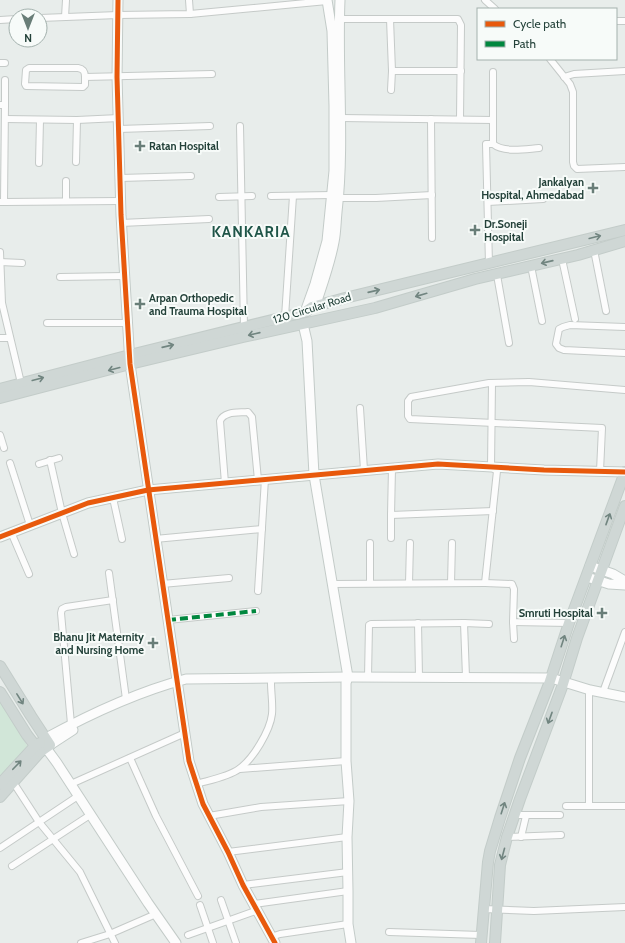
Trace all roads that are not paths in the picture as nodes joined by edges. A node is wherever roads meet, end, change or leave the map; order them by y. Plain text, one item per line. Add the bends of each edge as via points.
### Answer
1 (66, 0) edge
2 (118, 0) edge
3 (189, 0) edge
4 (340, 0) edge
5 (485, 0) edge
6 (327, 1) edge
7 (494, 8) edge
8 (190, 14) junction
9 (118, 15) junction
10 (65, 17) junction
11 (48, 18) edge
12 (390, 19) junction
13 (339, 20) junction
14 (551, 60) edge
15 (392, 71) junction
16 (461, 71) junction
17 (625, 71) edge
18 (493, 72) dead end
19 (212, 74) dead end
20 (85, 77) junction
21 (118, 77) junction
22 (564, 77) junction
23 (5, 80) dead end
24 (391, 90) dead end
25 (2, 105) edge
26 (119, 118) junction
27 (341, 118) junction
28 (5, 119) junction
29 (431, 119) junction
30 (460, 119) junction
31 (40, 120) junction
32 (77, 120) junction
33 (493, 120) junction
34 (210, 126) dead end
35 (240, 126) dead end
36 (119, 129) junction
37 (493, 144) junction
38 (539, 148) dead end
39 (2, 154) edge
40 (76, 162) dead end
41 (39, 163) dead end
42 (625, 167) edge
43 (191, 176) dead end
44 (120, 178) junction
45 (66, 181) dead end
46 (432, 195) junction
47 (241, 196) junction
48 (252, 196) dead end
49 (271, 196) dead end
50 (293, 196) junction
51 (219, 197) dead end
52 (335, 197) junction
53 (543, 199) dead end
54 (66, 201) junction
55 (120, 201) junction
56 (2, 202) edge
57 (488, 202) junction
58 (209, 219) dead end
59 (121, 223) junction
60 (625, 230) edge
61 (432, 238) dead end
62 (625, 241) edge
63 (594, 250) junction
64 (0, 252) edge
65 (562, 259) junction
66 (0, 262) edge
67 (22, 263) dead end
68 (489, 264) junction
69 (531, 266) junction
70 (497, 274) junction
71 (124, 276) junction
72 (60, 277) dead end
73 (315, 306) junction
74 (606, 311) dead end
75 (306, 312) junction
76 (285, 317) junction
77 (575, 319) dead end
78 (542, 321) dead end
79 (308, 322) junction
80 (47, 323) dead end
81 (128, 323) junction
82 (244, 327) junction
83 (625, 327) edge
84 (0, 338) edge
85 (10, 338) junction
86 (509, 343) dead end
87 (625, 353) edge
88 (130, 360) junction
89 (21, 383) junction
90 (492, 383) junction
91 (0, 389) edge
92 (625, 390) edge
93 (0, 398) edge
94 (360, 408) dead end
95 (492, 422) junction
96 (0, 435) edge
97 (4, 448) dead end
98 (59, 458) dead end
99 (50, 460) junction
100 (10, 463) dead end
101 (39, 464) dead end
102 (491, 467) junction
103 (392, 468) junction
104 (364, 470) junction
105 (600, 471) junction
106 (625, 472) edge
107 (314, 475) junction
108 (261, 480) junction
109 (225, 483) junction
110 (148, 490) junction
111 (113, 498) junction
112 (625, 506) edge
113 (493, 511) junction
114 (62, 513) junction
115 (391, 515) junction
116 (30, 525) junction
117 (262, 528) junction
118 (11, 532) junction
119 (0, 536) edge
120 (155, 538) junction
121 (391, 538) dead end
122 (122, 539) dead end
123 (370, 543) dead end
124 (410, 543) dead end
125 (452, 543) dead end
126 (74, 554) dead end
127 (590, 566) junction
128 (601, 570) junction
129 (109, 573) dead end
130 (29, 574) dead end
131 (587, 577) junction
132 (229, 578) dead end
133 (597, 581) junction
134 (625, 581) edge
135 (370, 583) junction
136 (409, 583) junction
137 (451, 583) junction
138 (485, 583) junction
139 (162, 584) junction
140 (332, 584) junction
141 (625, 585) edge
142 (258, 591) dead end
143 (113, 600) junction
144 (256, 611) dead end
145 (168, 620) junction
146 (513, 622) junction
147 (418, 623) junction
148 (464, 623) junction
149 (569, 623) junction
150 (489, 624) dead end
151 (625, 632) edge
152 (514, 639) dead end
153 (0, 666) edge
154 (368, 677) junction
155 (419, 677) junction
156 (466, 677) junction
157 (347, 680) junction
158 (550, 681) junction
159 (271, 683) junction
160 (177, 684) junction
161 (563, 684) junction
162 (0, 692) edge
163 (603, 692) junction
164 (589, 694) junction
165 (625, 697) edge
166 (126, 699) junction
167 (625, 701) edge
168 (71, 724) junction
169 (185, 733) junction
170 (43, 746) junction
171 (130, 758) junction
172 (346, 761) junction
173 (240, 768) junction
174 (13, 782) junction
175 (0, 784) edge
176 (70, 784) junction
177 (196, 784) junction
178 (78, 796) junction
179 (0, 797) edge
180 (348, 801) junction
181 (566, 806) dead end
182 (589, 806) junction
183 (625, 806) edge
184 (90, 815) junction
185 (560, 815) dead end
186 (209, 816) junction
187 (515, 816) junction
188 (526, 816) junction
189 (39, 822) junction
190 (561, 835) dead end
191 (347, 837) junction
192 (508, 837) junction
193 (521, 837) junction
194 (54, 839) junction
195 (0, 848) edge
196 (228, 852) junction
197 (12, 866) dead end
198 (348, 872) junction
199 (243, 885) junction
200 (348, 891) junction
201 (198, 896) dead end
202 (221, 900) dead end
203 (200, 905) dead end
204 (256, 907) junction
205 (625, 907) edge
206 (483, 909) junction
207 (496, 910) junction
208 (156, 914) junction
209 (229, 920) junction
210 (348, 924) junction
211 (207, 927) junction
212 (389, 932) dead end
213 (110, 934) junction
214 (188, 935) dead end
215 (481, 939) edge
216 (273, 940) edge
217 (81, 943) edge
218 (115, 943) edge
219 (176, 943) edge
220 (213, 943) edge
221 (236, 943) edge
222 (350, 943) edge
223 (495, 943) edge

1 - 10 street
2 - 9 street
3 - 8 street
4 - 13 street
5 - 7 street
6 - 8 street
6 - 52 street via 332,31
8 - 9 street
9 - 10 street
9 - 21 street
10 - 11 street
12 - 13 street
12 - 15 street
12 - 16 street via 458,19 461,25
13 - 27 street
14 - 22 street
15 - 16 street
15 - 24 street
16 - 30 street
17 - 22 street via 574,74
18 - 33 street
19 - 21 street
20 - 20 street via 82,68 29,68 26,70 25,84 83,87
20 - 21 street
21 - 26 street
22 - 42 street via 573,92 574,166 577,169
23 - 25 street
25 - 28 street
26 - 32 street
26 - 36 street
27 - 29 street
27 - 52 street via 341,172
28 - 31 street
28 - 39 street
29 - 30 street
29 - 46 street
30 - 33 street
31 - 32 street
31 - 41 street
32 - 40 street
33 - 37 street
34 - 36 street
35 - 47 street
36 - 44 street
37 - 38 street via 505,149
37 - 57 street via 486,144
39 - 56 street
43 - 44 street
44 - 55 street
45 - 54 street
46 - 52 street
46 - 61 street
47 - 48 street
47 - 51 street
47 - 82 street
49 - 50 street
50 - 52 street
50 - 76 street
52 - 73 street via 334,242
52 - 75 street via 316,284
53 - 57 street
54 - 55 street
54 - 56 street
55 - 59 street
57 - 68 street
58 - 59 street
59 - 71 street
68 -> 60 main road, 120 Circular Road
62 - 63 main road, 120 Circular Road
63 - 65 main road, 120 Circular Road
63 - 74 street
64 - 66 street
65 -> 69 main road, 120 Circular Road
65 - 77 street
66 - 67 street
66 - 85 street via 2,303
73 -> 68 main road, 120 Circular Road
69 - 70 main road, 120 Circular Road
69 - 78 street
70 -> 79 main road, 120 Circular Road via 375,308
70 - 86 street
71 - 72 street
71 - 81 street
73 - 75 main road, 120 Circular Road
73 - 79 main road
75 - 76 main road, 120 Circular Road
75 - 79 main road
76 - 82 main road, 120 Circular Road
79 -> 88 main road, 120 Circular Road
79 - 107 street
80 - 81 street
81 - 88 street
88 -> 82 main road, 120 Circular Road
83 - 87 street via 563,326 559,329 556,344 564,350
84 - 85 street
85 - 89 street
89 -> 88 main road, 120 Circular Road
88 -> 93 main road, 120 Circular Road
88 - 110 street
89 - 91 main road, 120 Circular Road
90 - 92 street via 529,382
90 - 95 street
90 - 95 street via 411,397 408,401 410,419
94 - 104 street
95 - 102 street
95 - 105 street via 602,428
96 - 97 street
98 - 99 street
99 - 101 street
99 - 114 street
100 - 116 street
102 - 103 street via 438,464
102 - 105 street
102 - 113 street via 497,471
103 - 104 street
103 - 115 street
104 - 107 street
105 - 106 street
127 -> 106 main road
107 - 108 street
107 - 140 street
108 - 109 street
108 - 109 street via 252,417 248,412 225,415 220,422
108 - 117 street
109 - 110 street
110 - 111 street
110 - 120 street
111 - 114 street via 88,503
111 - 122 street
112 - 128 main road
113 - 115 street
113 - 138 street
114 - 116 street
114 - 126 street
115 - 121 street
116 - 118 street
117 - 120 street
117 - 142 street
118 - 119 street
118 - 130 street
120 - 139 street
123 - 135 street
124 - 136 street
125 - 137 street
127 - 128 street
127 - 131 main road
128 - 133 main road
128 - 134 street
129 - 143 street
131 - 133 street
131 - 149 main road
132 - 139 street
133 - 141 street
133 - 161 main road
135 - 136 street
135 - 140 street
136 - 137 street
137 - 138 street
138 - 146 street via 512,584
139 - 145 street
140 - 157 street
143 - 166 street
143 - 168 street via 62,609
144 - 145 street
145 - 160 street
146 - 149 street
146 - 152 street
147 - 148 street
147 - 154 street via 369,625
147 - 155 street
148 - 150 street
148 - 156 street
158 -> 149 main road
151 - 163 street
153 -> 170 main road
154 - 155 street
154 - 157 street
155 - 156 street
156 - 158 street
157 - 158 street
157 - 159 street
157 - 160 street via 186,679
157 - 172 street
158 - 161 street
206 -> 158 main road via 490,851 520,758
159 - 160 street
159 - 173 street via 270,724 263,740
160 - 166 street via 163,685
160 - 169 street
160 - 170 street via 105,714
161 - 163 street
161 - 164 street
161 -> 187 main road
162 - 170 main road
163 - 165 street
164 - 167 street
164 - 182 street
166 - 168 street
168 - 170 street
169 - 171 street
169 - 177 street via 188,761
170 - 174 main road
175 -> 170 main road
170 - 176 street
171 - 176 street
171 - 201 street via 156,816
172 - 173 street
172 - 180 street
173 - 177 street
174 - 179 main road
174 - 189 street
176 - 178 street
177 - 186 street
178 - 184 street
178 - 189 street
180 - 186 street via 261,807
180 - 191 street
181 - 182 street
182 - 183 street
184 - 194 street
184 - 208 street
185 - 188 street
186 - 196 street
187 - 188 street
187 - 192 main road
188 - 193 street
189 - 194 street
189 - 195 street
190 - 193 street
191 - 196 street
191 - 198 street
192 - 193 street
192 -> 207 main road via 500,865
194 - 197 street
194 - 213 street via 80,872
196 - 199 street
198 - 199 street
198 - 200 street
199 - 204 street
200 - 204 street
200 - 210 street
202 - 209 street
203 - 211 street
204 - 209 street
204 - 216 street
205 - 207 street
206 - 207 street
206 - 215 main road
207 - 223 main road
208 - 213 street
208 - 219 street
209 - 211 street
209 - 221 street
210 - 216 street via 280,934
210 - 222 street
211 - 214 street
211 - 220 street
212 - 215 street
213 - 217 street
213 - 218 street

